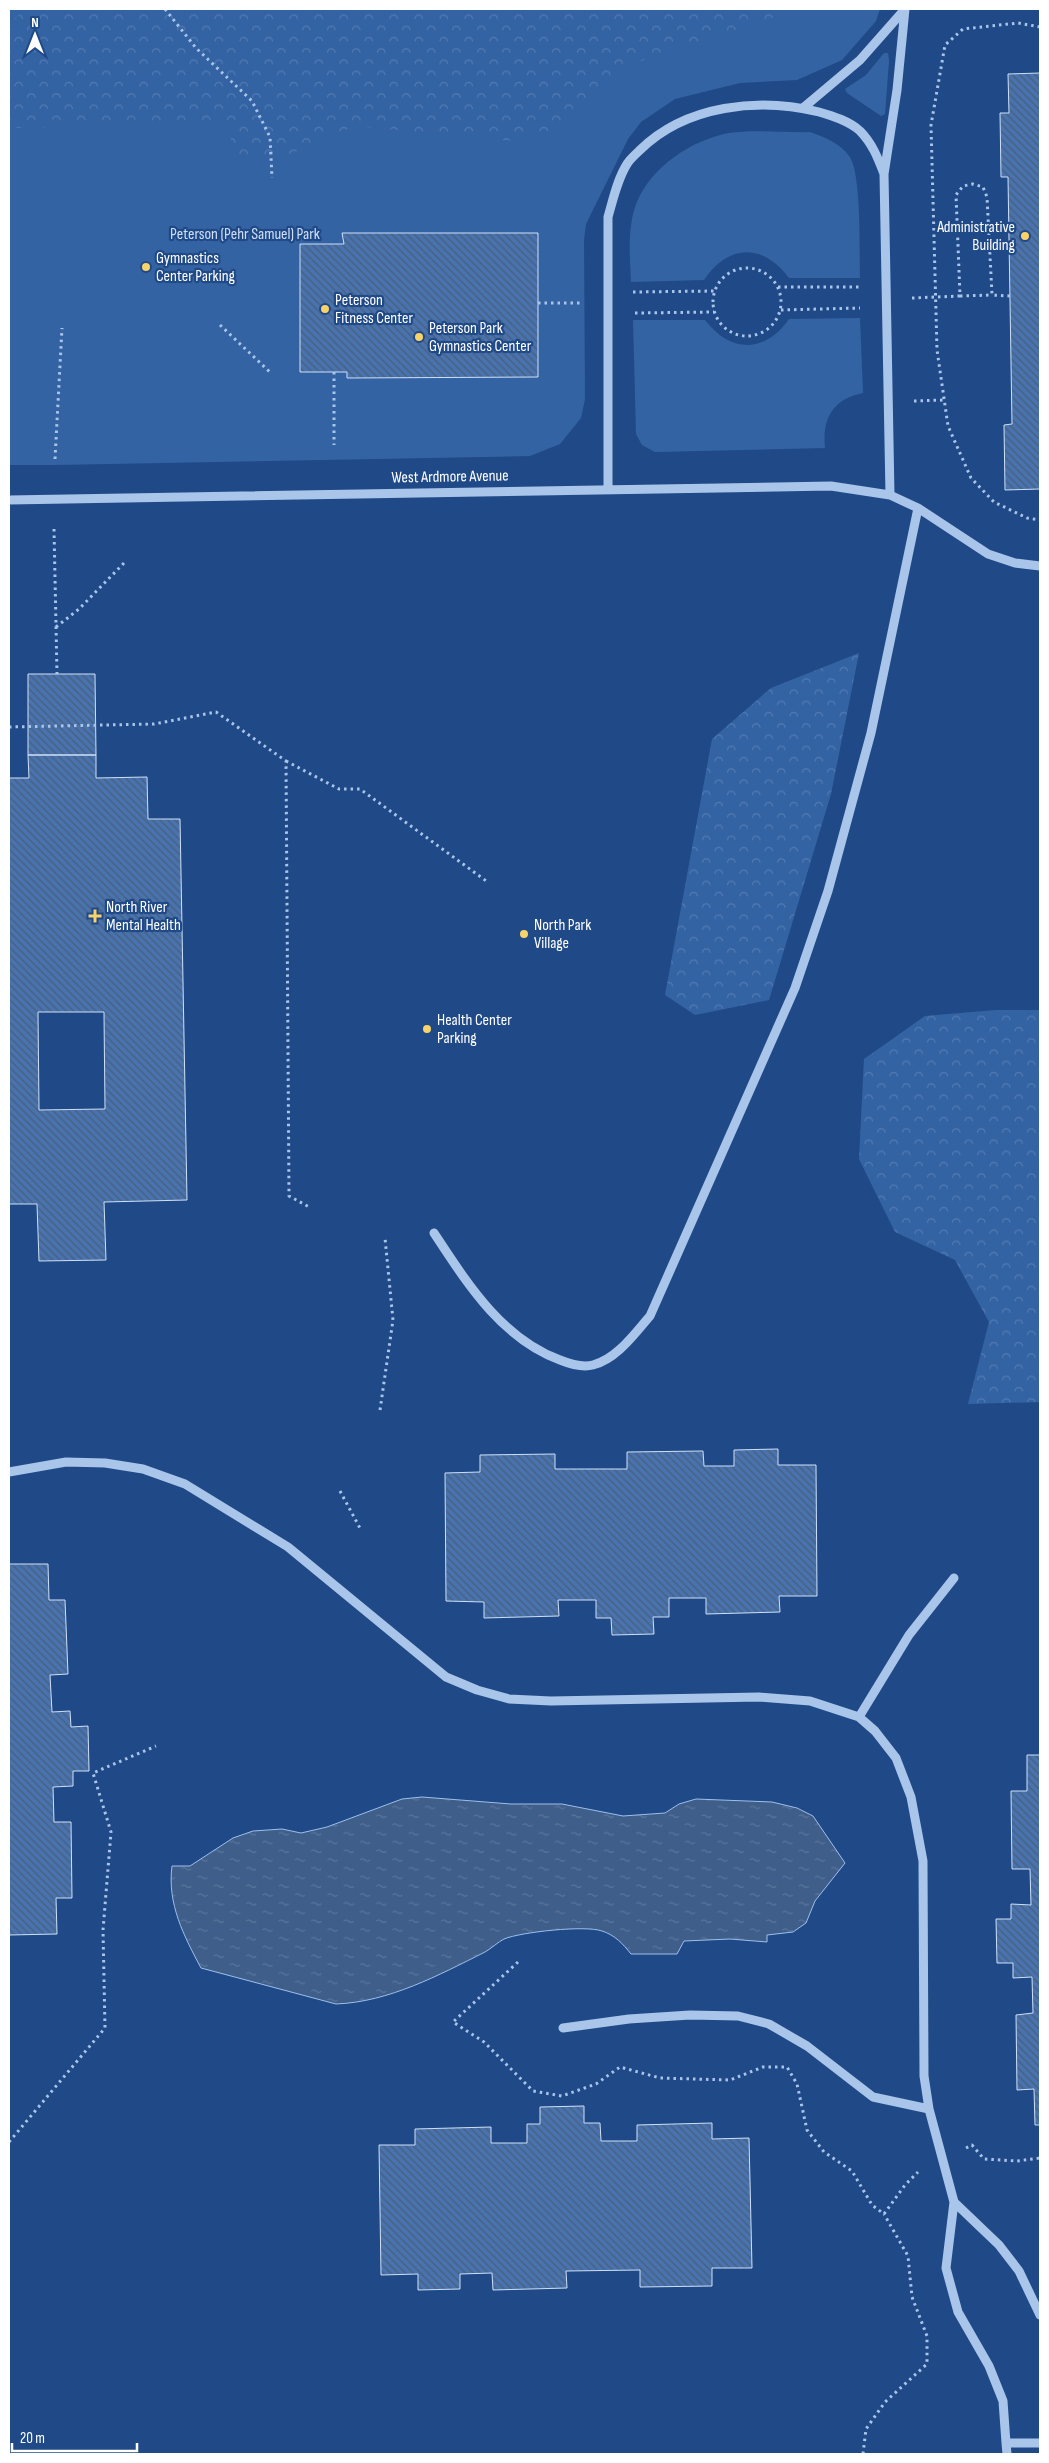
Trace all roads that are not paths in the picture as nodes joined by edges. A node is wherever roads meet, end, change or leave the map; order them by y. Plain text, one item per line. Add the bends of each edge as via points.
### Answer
1 (905, 9) edge
2 (803, 108) junction
3 (884, 174) junction
4 (608, 489) junction
5 (890, 496) junction
6 (9, 500) edge
7 (918, 508) junction
8 (1040, 566) edge
9 (434, 1233) dead end
10 (9, 1472) edge
11 (954, 1578) dead end
12 (859, 1717) junction
13 (563, 2028) dead end
14 (929, 2109) junction
15 (954, 2202) junction
16 (1040, 2315) edge
17 (1006, 2443) junction
18 (1040, 2443) edge
19 (1007, 2454) edge

1 - 2 lane via 860,60
1 - 3 lane
2 - 3 lane via 835,116 859,130 873,147
2 - 4 lane via 762,104 713,111 678,122 649,141 627,163 608,218
3 - 5 lane
4 - 5 lane, West Ardmore Avenue via 831,486
4 - 6 lane, West Ardmore Avenue
5 - 7 lane, West Ardmore Avenue
7 - 8 lane, West Ardmore Avenue via 988,554
7 - 9 lane via 871,733 828,891 795,988 650,1316 611,1356 593,1365 575,1365 560,1360 531,1346 497,1318 467,1284
10 - 12 lane via 66,1462 105,1463 143,1469 185,1484 288,1546 446,1676 477,1690 509,1699 552,1701 759,1697 810,1701
11 - 12 lane via 910,1635
12 - 14 lane via 896,1758 911,1797 923,1861 924,2076
13 - 14 lane via 629,2019 738,2016 769,2024 807,2046 873,2097
14 - 15 lane
15 - 16 lane via 999,2245 1014,2265
15 - 17 lane via 946,2268 958,2312 990,2366 1003,2401
17 - 18 lane
17 - 19 lane

